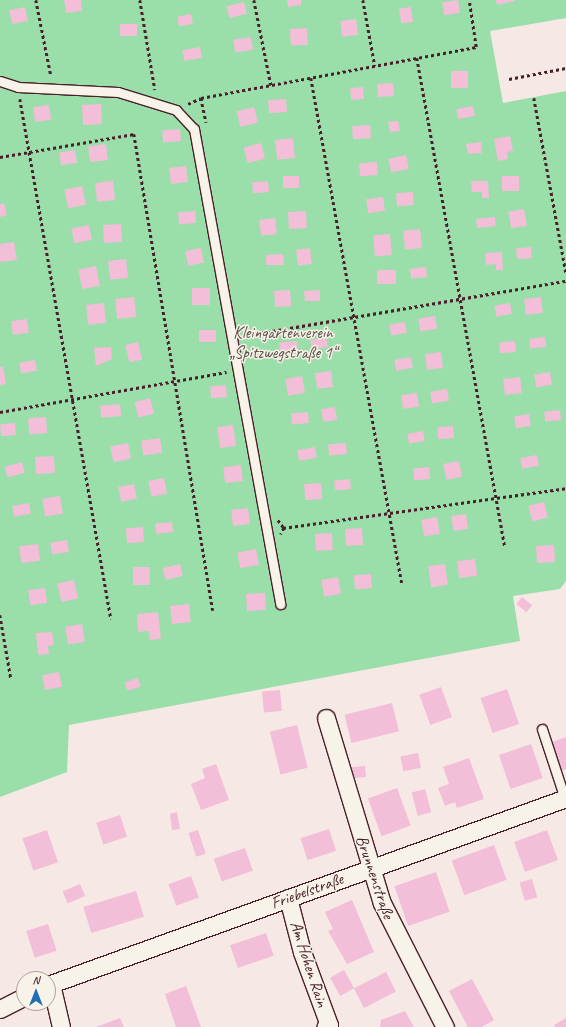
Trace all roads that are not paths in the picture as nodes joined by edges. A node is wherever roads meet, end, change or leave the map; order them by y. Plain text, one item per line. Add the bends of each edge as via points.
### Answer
1 (0, 80) edge
2 (280, 604) dead end
3 (326, 718) dead end
4 (542, 729) dead end
5 (566, 798) edge
6 (370, 868) junction
7 (288, 898) junction
8 (56, 982) edge
9 (16, 1001) edge
10 (56, 1007) edge
11 (0, 1009) edge
12 (61, 1027) edge
13 (324, 1027) edge
14 (445, 1027) edge

1 - 2 lane via 18,87 118,92 157,102 176,110 194,129
3 - 6 street, Brunnenstraße
4 - 5 lane
5 - 6 street, Friebelstraße
6 - 7 street, Friebelstraße
6 - 14 street, Brunnenstraße via 385,910
7 - 8 street, Friebelstraße
7 - 13 street, Am Hohen Rain via 302,952 329,1025
9 - 11 street
10 - 12 street

